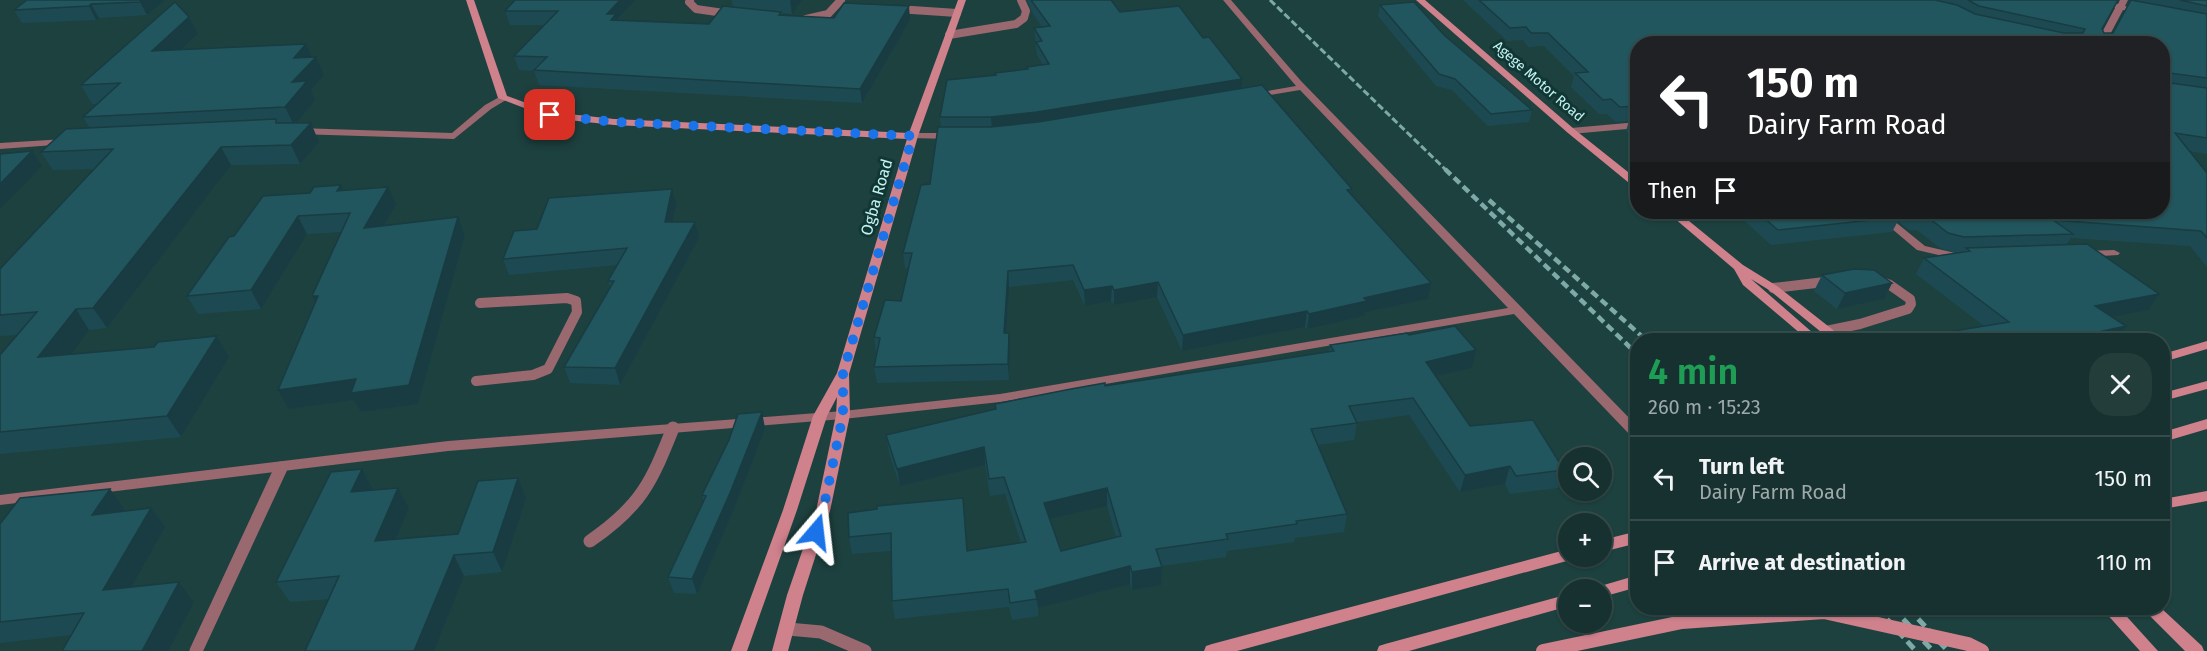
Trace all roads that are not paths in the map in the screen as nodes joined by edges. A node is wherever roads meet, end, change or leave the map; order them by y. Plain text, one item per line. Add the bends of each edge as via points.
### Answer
1 (470, 0) edge
2 (690, 0) edge
3 (962, 0) edge
4 (1021, 0) edge
5 (1227, 0) edge
6 (1420, 0) edge
7 (2090, 0) edge
8 (839, 3) edge
9 (2122, 4) edge
10 (849, 6) edge
11 (885, 9) edge
12 (957, 13) junction
13 (2152, 14) edge
14 (735, 15) edge
15 (799, 19) edge
16 (949, 35) junction
17 (2104, 36) edge
18 (1303, 87) junction
19 (1246, 97) edge
20 (503, 98) junction
21 (1630, 126) edge
22 (293, 131) edge
23 (1571, 131) junction
24 (913, 136) junction
25 (961, 136) edge
26 (72, 142) edge
27 (0, 146) edge
28 (1630, 179) edge
29 (1681, 219) edge
30 (1886, 219) edge
31 (2114, 254) dead end
32 (2068, 255) edge
33 (1977, 257) edge
34 (1739, 267) junction
35 (1866, 279) edge
36 (1845, 280) edge
37 (1773, 288) junction
38 (480, 303) dead end
39 (1517, 310) junction
40 (1826, 332) joint
41 (1807, 333) edge
42 (2207, 345) edge
43 (2170, 356) edge
44 (843, 373) junction
45 (476, 381) dead end
46 (2207, 385) edge
47 (2170, 395) edge
48 (843, 415) junction
49 (820, 416) junction
50 (2207, 424) edge
51 (1630, 427) edge
52 (673, 428) junction
53 (2170, 434) edge
54 (281, 468) junction
55 (2207, 496) edge
56 (0, 500) edge
57 (2170, 501) edge
58 (1630, 539) edge
59 (590, 541) dead end
60 (1612, 544) edge
61 (1558, 558) edge
62 (1630, 583) edge
63 (1612, 588) edge
64 (1558, 603) edge
65 (1781, 615) edge
66 (1838, 615) edge
67 (2117, 615) edge
68 (2158, 615) edge
69 (788, 629) junction
70 (737, 648) edge
71 (196, 651) edge
72 (780, 651) edge
73 (865, 651) edge
74 (1212, 651) edge
75 (1385, 651) edge
76 (1543, 651) edge
77 (1982, 651) edge
78 (2150, 651) edge
79 (2196, 651) edge

1 - 20 main road
2 - 14 lane via 696,9
3 - 12 main road, Ogba Road
4 - 16 lane via 1026,11 1016,24
5 - 18 street
6 - 23 main road, Agege Motor Road
7 - 9 street
8 - 10 lane
8 - 15 lane via 828,14
9 - 13 street
9 - 17 street
11 - 12 lane
12 - 16 main road, Ogba Road
16 - 24 main road, Ogba Road
18 - 19 street
18 - 39 street
20 - 22 street via 454,136
20 - 24 main road via 550,115 614,122
21 - 23 street
23 - 28 main road, Agege Motor Road
24 - 25 street
24 - 44 main road, Ogba Road
26 - 27 street
29 - 34 main road
30 - 33 street via 1921,248 1954,258
31 - 32 street
34 - 37 main road
34 - 41 main road via 1747,283
35 - 40 lane via 1890,285 1910,299 1908,309
36 - 37 lane
37 - 40 main road
38 - 45 lane via 567,298 576,301 577,312 548,369 533,375
39 - 48 street via 1000,398
39 - 51 street
42 - 43 main road
44 - 48 main road, Ogba Road
44 - 49 main road, Ogba Road
46 - 47 main road
48 - 49 street
48 - 69 main road, Ogba Road via 823,511 795,594
49 - 52 street
49 - 70 main road, Ogba Road via 790,510
50 - 53 main road
52 - 54 street via 448,446
52 - 59 lane via 651,481 607,531
54 - 56 street
54 - 71 lane
55 - 57 main road
58 - 60 main road
61 - 74 main road
62 - 63 main road
64 - 75 main road
65 - 76 main road, bridge via 1682,622
66 - 77 main road, bridge via 1968,644
67 - 78 main road
68 - 79 main road
69 - 72 main road, Ogba Road
69 - 73 lane via 821,632

